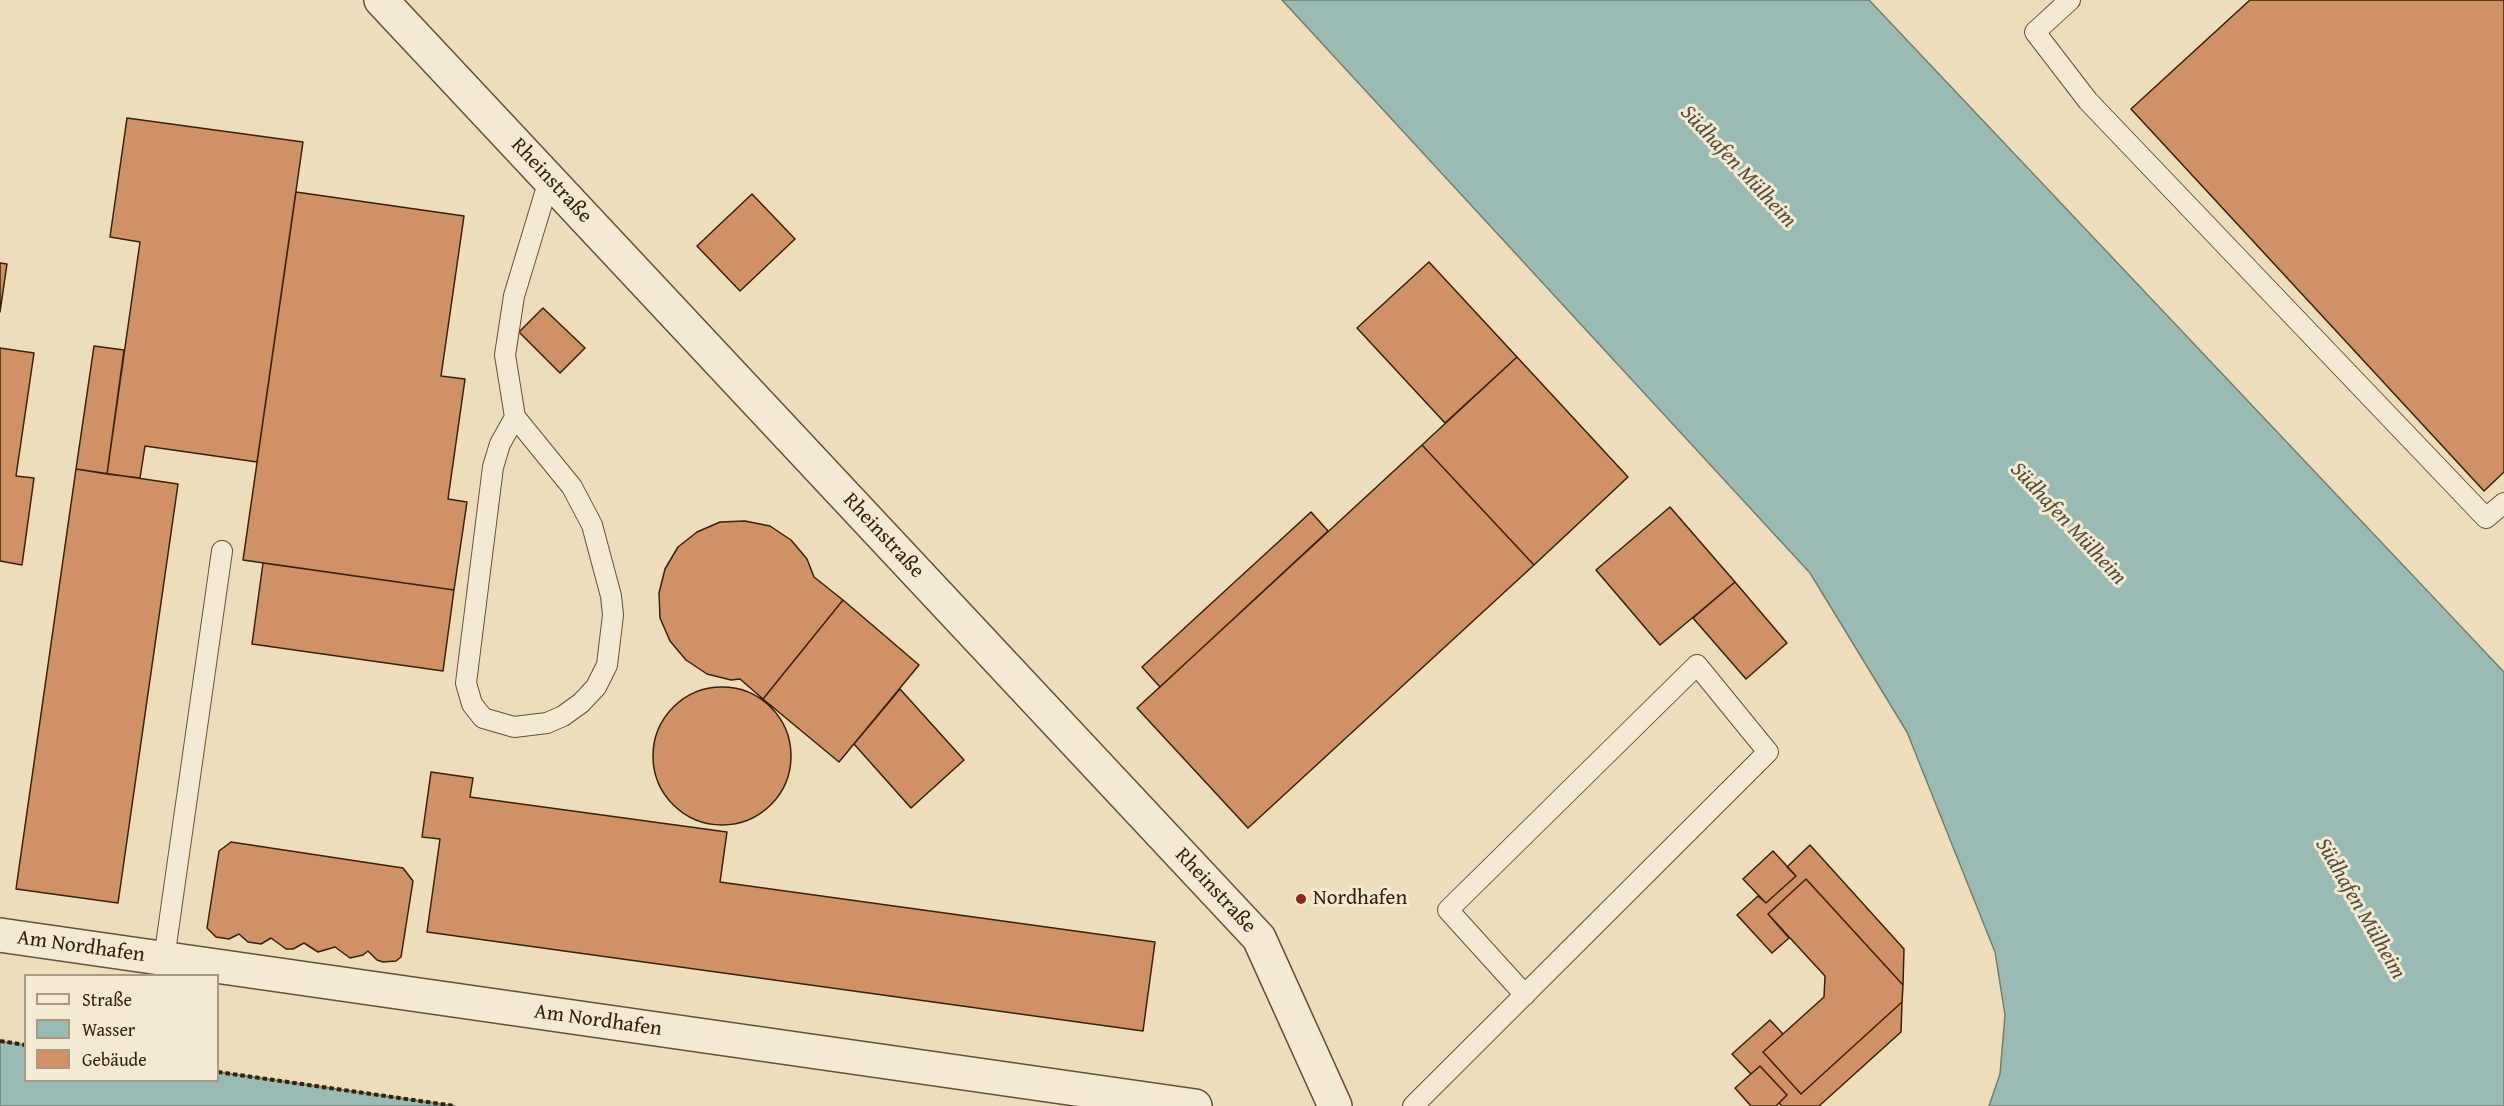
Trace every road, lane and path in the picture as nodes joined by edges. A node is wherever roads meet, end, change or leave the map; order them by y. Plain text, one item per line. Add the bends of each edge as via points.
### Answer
1 (381, 0) edge
2 (2070, 0) edge
3 (549, 180) junction
4 (516, 417) junction
5 (2504, 503) edge
6 (222, 551) dead end
7 (0, 935) edge
8 (164, 959) junction
9 (1525, 995) junction
10 (0, 1041) edge
11 (24, 1044) edge
12 (219, 1072) edge
13 (455, 1106) edge
14 (1195, 1106) edge
15 (1335, 1106) edge
16 (1413, 1106) edge

1 - 3 street, Rheinstraße
2 - 5 lane via 2035,32 2088,101 2486,518
3 - 4 lane via 508,328 505,355
3 - 15 street, Rheinstraße via 1259,938
4 - 4 lane via 572,487 592,525 613,615 607,665 596,687 563,716 547,723 514,727 483,718 472,704 466,683 493,467 500,444
6 - 8 lane
7 - 8 street, Am Nordhafen
8 - 14 street, Am Nordhafen
9 - 9 lane via 1768,752 1697,664 1448,910
9 - 16 lane
10 - 11 path
12 - 13 path

